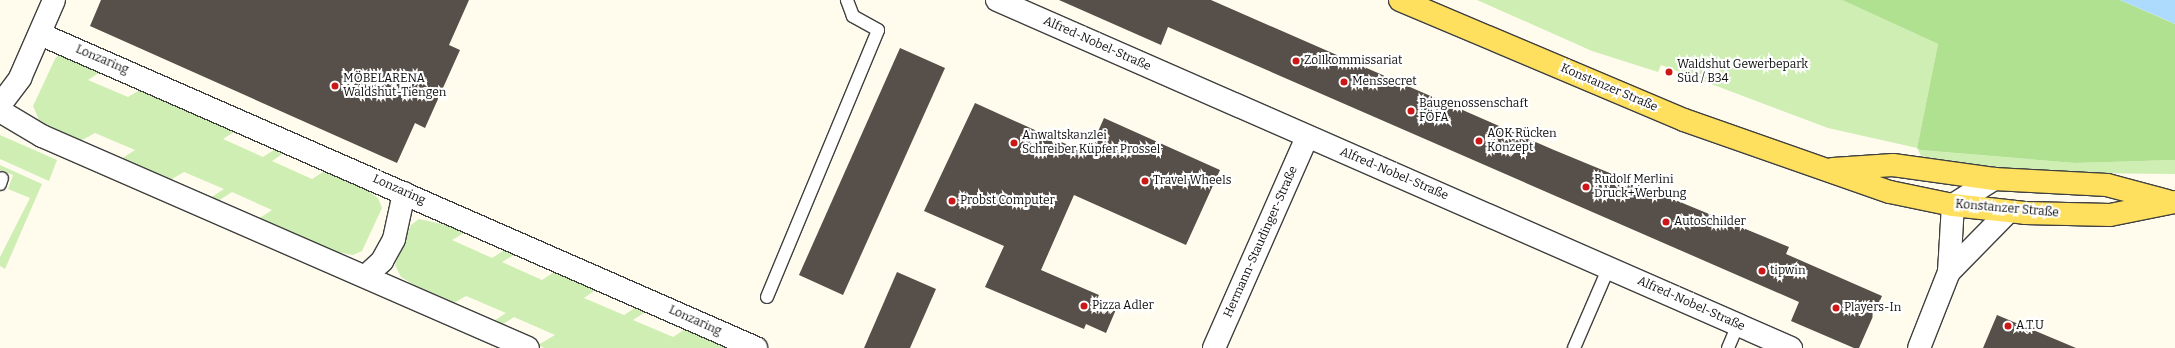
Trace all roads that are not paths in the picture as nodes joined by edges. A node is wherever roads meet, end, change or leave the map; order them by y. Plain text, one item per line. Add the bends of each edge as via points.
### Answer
1 (54, 0) edge
2 (847, 0) edge
3 (997, 0) edge
4 (1400, 0) edge
5 (40, 34) junction
6 (0, 105) edge
7 (0, 111) edge
8 (1307, 137) junction
9 (1821, 170) junction
10 (1994, 179) junction
11 (404, 192) junction
12 (2174, 202) edge
13 (1953, 205) junction
14 (2008, 212) junction
15 (1608, 267) junction
16 (1949, 272) junction
17 (366, 275) junction
18 (767, 297) dead end
19 (1738, 325) junction
20 (528, 348) edge
21 (756, 348) edge
22 (1214, 348) edge
23 (1574, 348) edge
24 (1728, 348) edge
25 (1791, 348) edge
26 (1919, 348) edge

1 - 5 street
2 - 18 lane via 853,16 878,30
3 - 8 street, Alfred-Nobel-Straße
4 - 9 main road, Konstanzer Straße via 1684,120
5 - 6 street via 20,78
5 - 11 street, Lonzaring
7 - 17 street via 42,136
8 - 15 street, Alfred-Nobel-Straße
8 - 22 street, Hermann-Staudinger-Straße
9 - 10 main road, Konstanzer Straße via 1893,165
9 - 13 main road, Konstanzer Straße via 1890,192
10 - 12 main road, Konstanzer Straße via 2106,185
10 - 13 street
11 - 17 street via 394,239 382,261
11 - 21 street, Lonzaring
12 - 14 main road, Konstanzer Straße via 2110,215
13 - 14 main road, Konstanzer Straße
13 - 16 street
14 - 16 street
15 - 19 street, Alfred-Nobel-Straße
15 - 23 lane
16 - 26 street
17 - 20 street
19 - 24 lane
19 - 25 street, Alfred-Nobel-Straße

